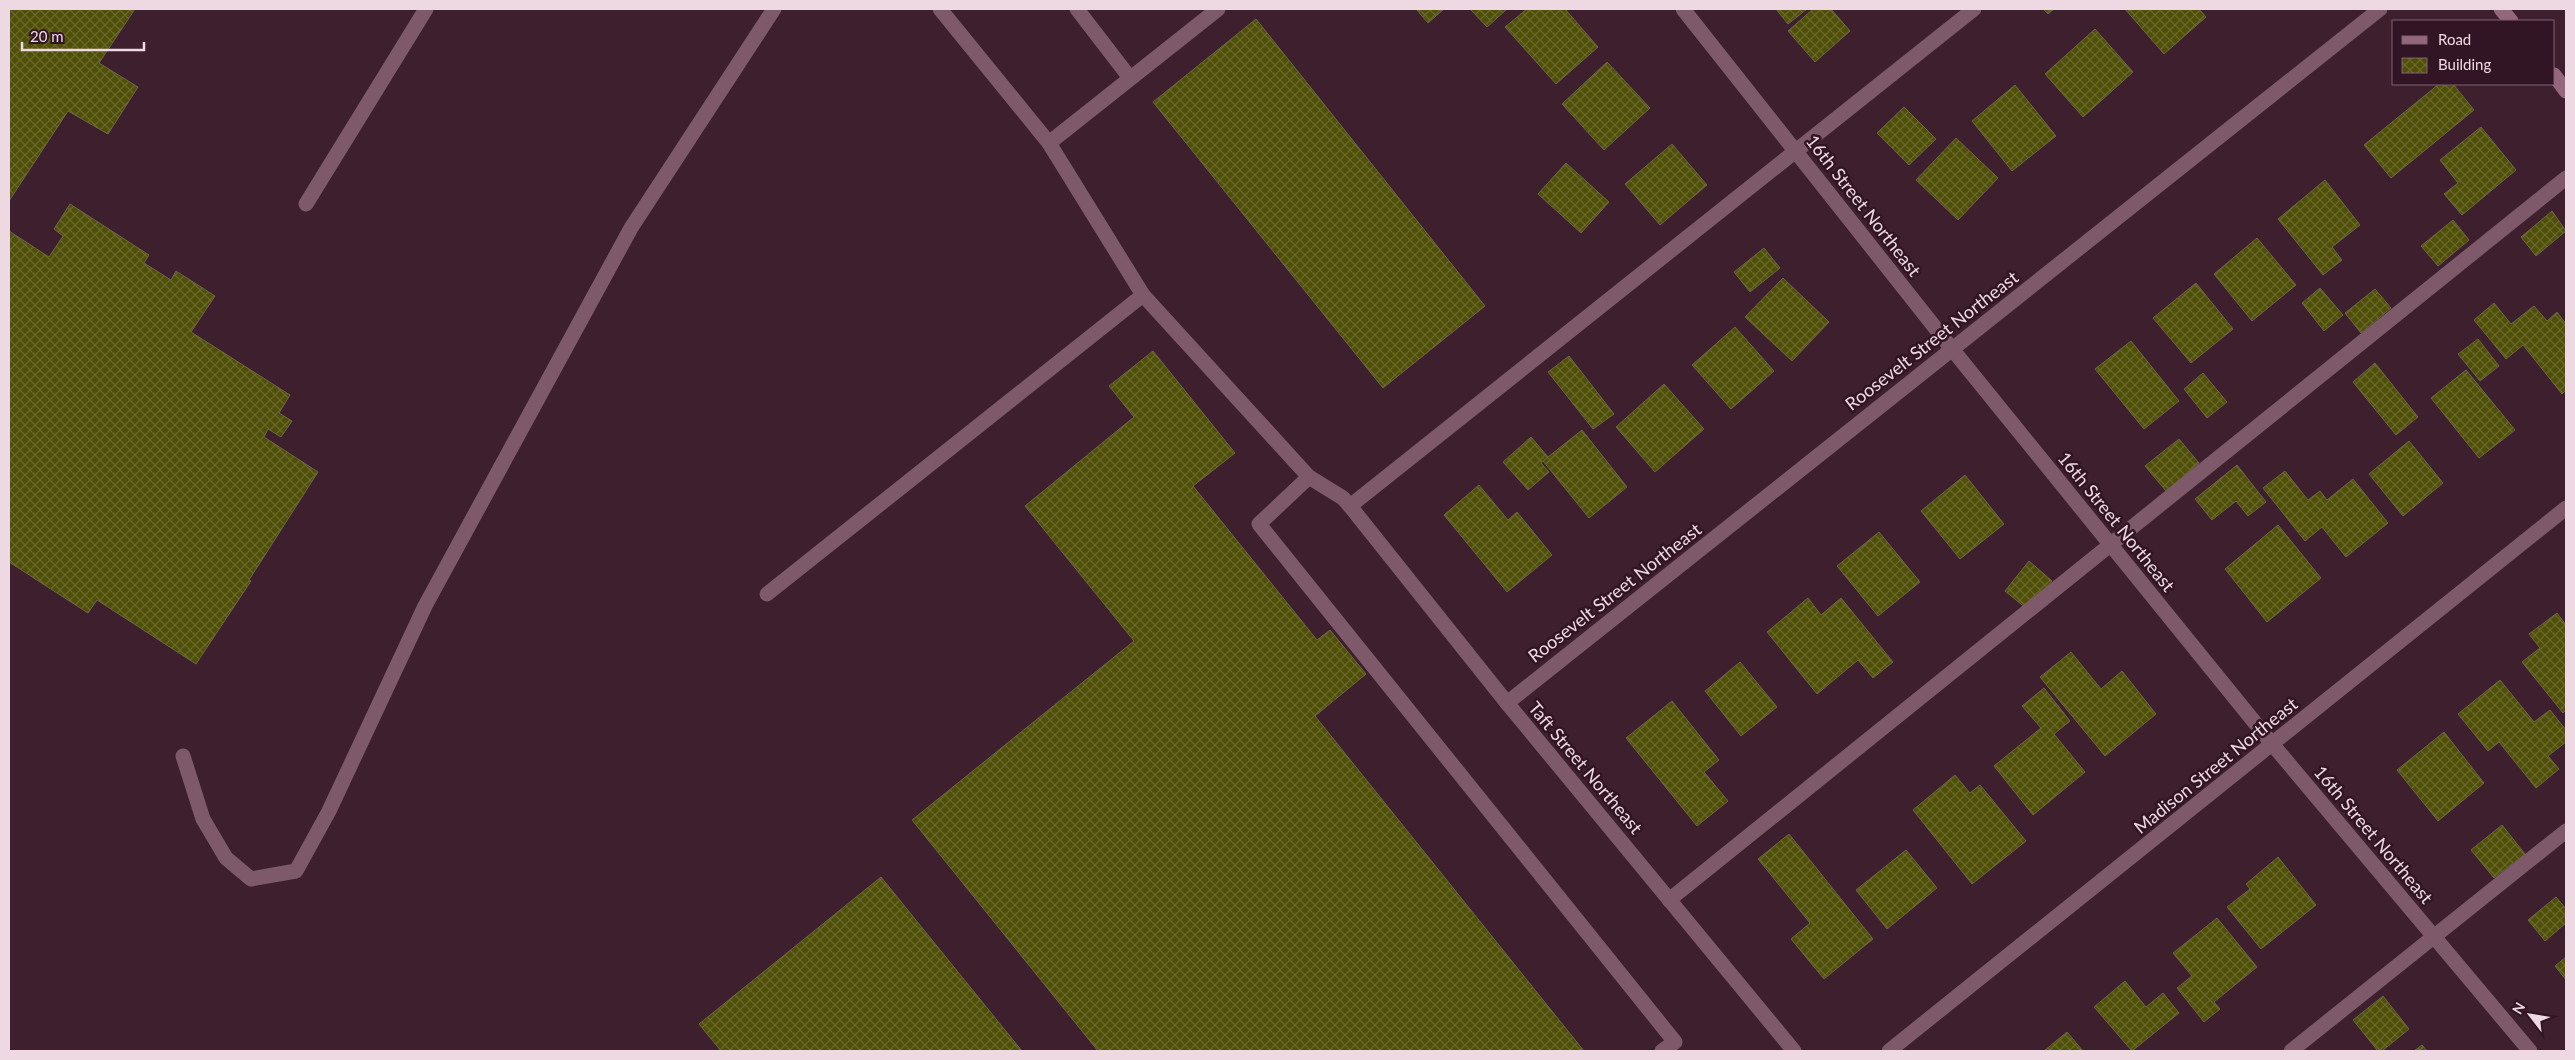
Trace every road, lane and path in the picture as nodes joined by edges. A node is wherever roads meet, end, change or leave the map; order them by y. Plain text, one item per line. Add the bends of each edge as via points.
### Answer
1 (426, 9) edge
2 (774, 9) edge
3 (940, 9) edge
4 (1077, 9) edge
5 (1218, 9) edge
6 (1683, 9) edge
7 (1974, 9) edge
8 (2380, 9) edge
9 (2501, 9) edge
10 (2510, 20) edge
11 (2555, 76) edge
12 (1130, 78) junction
13 (2566, 91) edge
14 (1049, 142) junction
15 (1795, 150) junction
16 (2566, 178) edge
17 (306, 204) dead end
18 (1143, 295) junction
19 (1952, 349) junction
20 (1310, 477) junction
21 (1350, 506) junction
22 (2566, 508) edge
23 (2111, 545) junction
24 (767, 594) dead end
25 (1507, 703) junction
26 (2273, 746) junction
27 (183, 756) dead end
28 (2566, 831) edge
29 (1669, 900) junction
30 (2434, 937) junction
31 (1662, 1051) edge
32 (1794, 1051) edge
33 (1889, 1051) edge
34 (2292, 1051) edge
35 (2530, 1051) edge

1 - 17 street
2 - 27 street via 631,228 425,606 329,811 296,871 251,879 226,858 203,818
3 - 14 street, Taft Street Northeast
4 - 12 street
5 - 12 street
6 - 15 street, 16th Street Northeast
7 - 15 street
8 - 19 street, Roosevelt Street Northeast
9 - 10 main road
11 - 13 main road
12 - 14 street
14 - 18 street, Taft Street Northeast
15 - 19 street, 16th Street Northeast
15 - 21 street
16 - 23 street
18 - 20 street, Taft Street Northeast
18 - 24 street
19 - 23 street, 16th Street Northeast
19 - 25 street, Roosevelt Street Northeast
20 - 21 street, Taft Street Northeast
20 - 31 street via 1259,524 1675,1042
21 - 25 street, Taft Street Northeast
22 - 26 street, Madison Street Northeast
23 - 26 street, 16th Street Northeast
23 - 29 street
25 - 29 street, Taft Street Northeast
26 - 30 street, 16th Street Northeast
26 - 33 street, Madison Street Northeast
28 - 30 street
29 - 32 street, Taft Street Northeast
30 - 34 street
30 - 35 street, 16th Street Northeast

